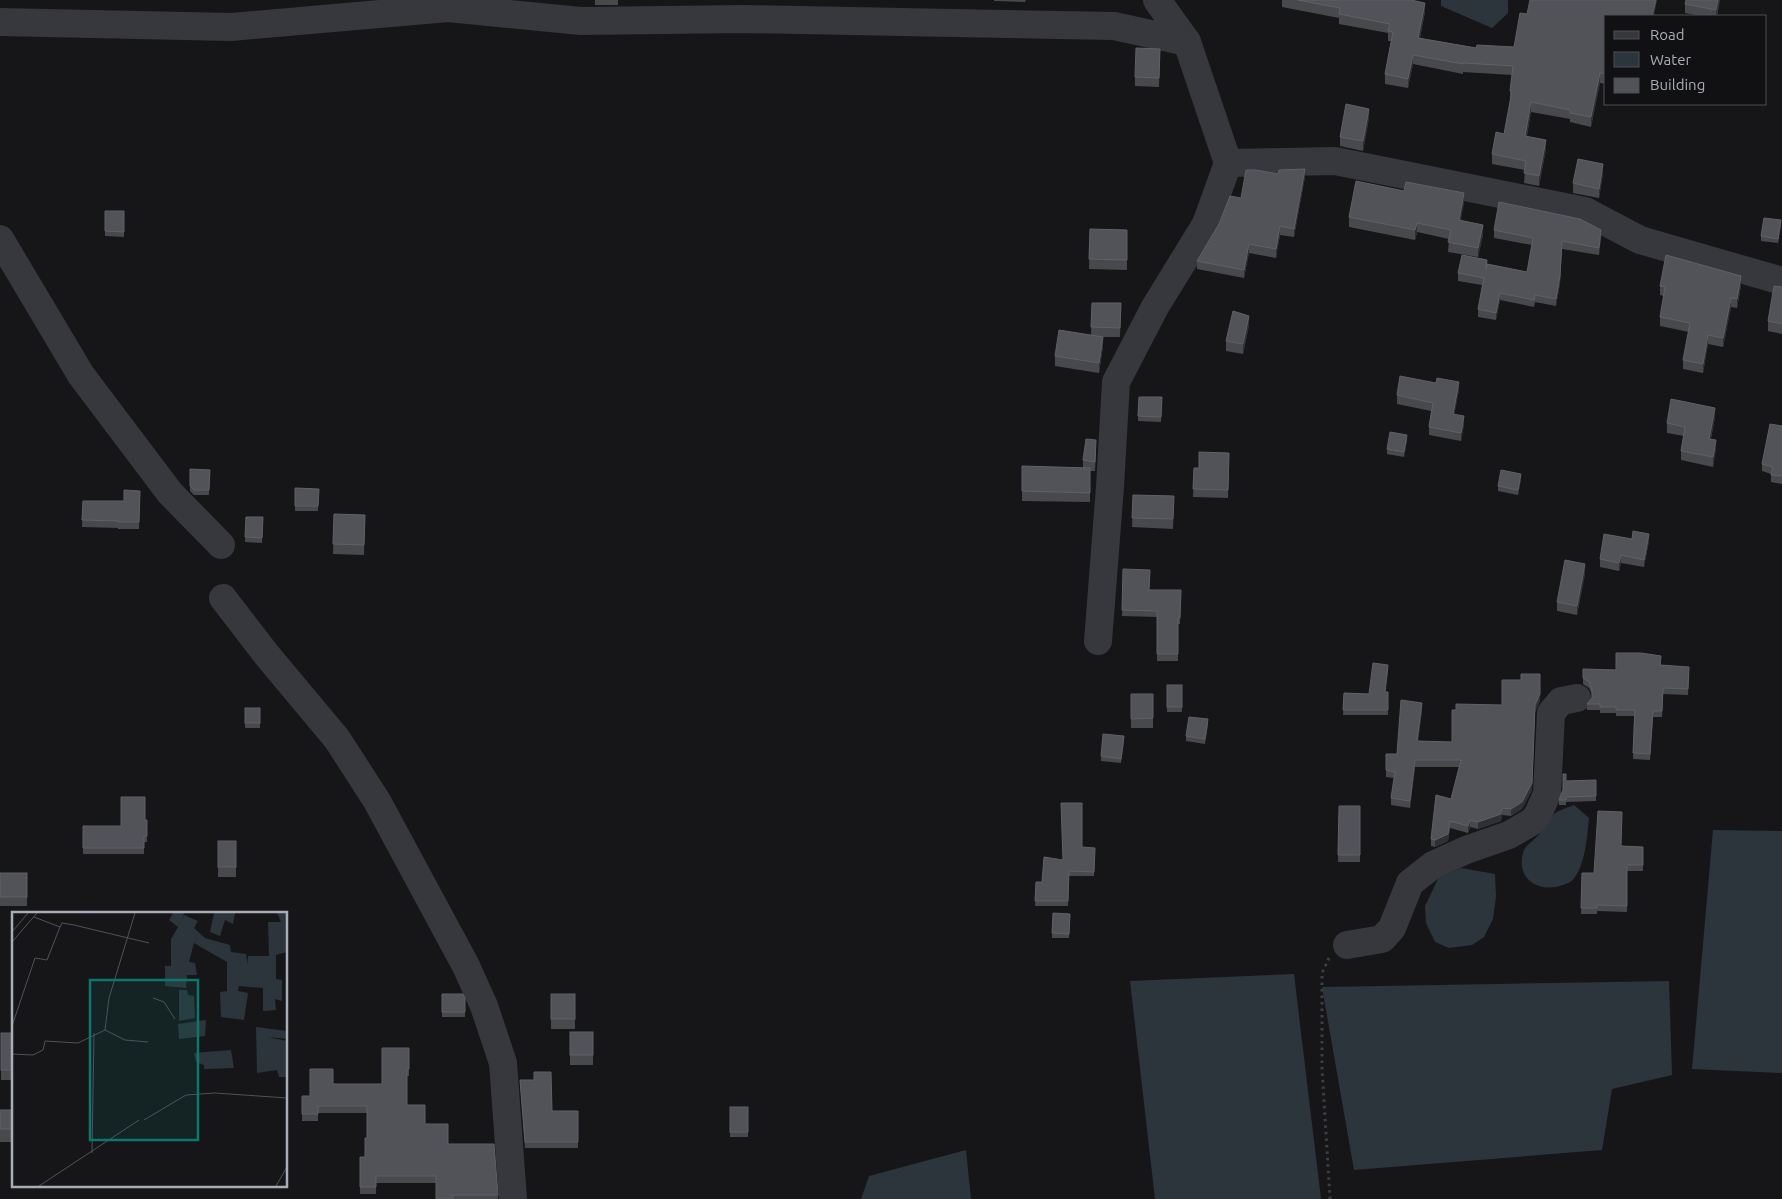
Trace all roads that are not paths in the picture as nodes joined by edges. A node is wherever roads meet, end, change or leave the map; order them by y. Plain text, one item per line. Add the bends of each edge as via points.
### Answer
1 (1157, 0) edge
2 (0, 22) edge
3 (1187, 42) junction
4 (1228, 162) junction
5 (0, 239) edge
6 (1782, 281) edge
7 (221, 545) dead end
8 (223, 598) dead end
9 (1098, 641) dead end
10 (1577, 698) dead end
11 (1347, 945) road end
12 (513, 1199) edge

1 - 3 street
2 - 3 street via 231,27 448,8 581,21 744,19 1114,26
3 - 4 street
4 - 6 street via 1335,161 1585,211 1640,240
4 - 9 street via 1206,224 1155,307 1116,382
5 - 7 street via 81,375 170,493
8 - 12 street via 337,739 377,801 466,966 484,1006 503,1063
10 - 11 street via 1561,701 1551,713 1547,794 1533,821 1509,835 1433,865 1410,883 1392,928 1382,939

